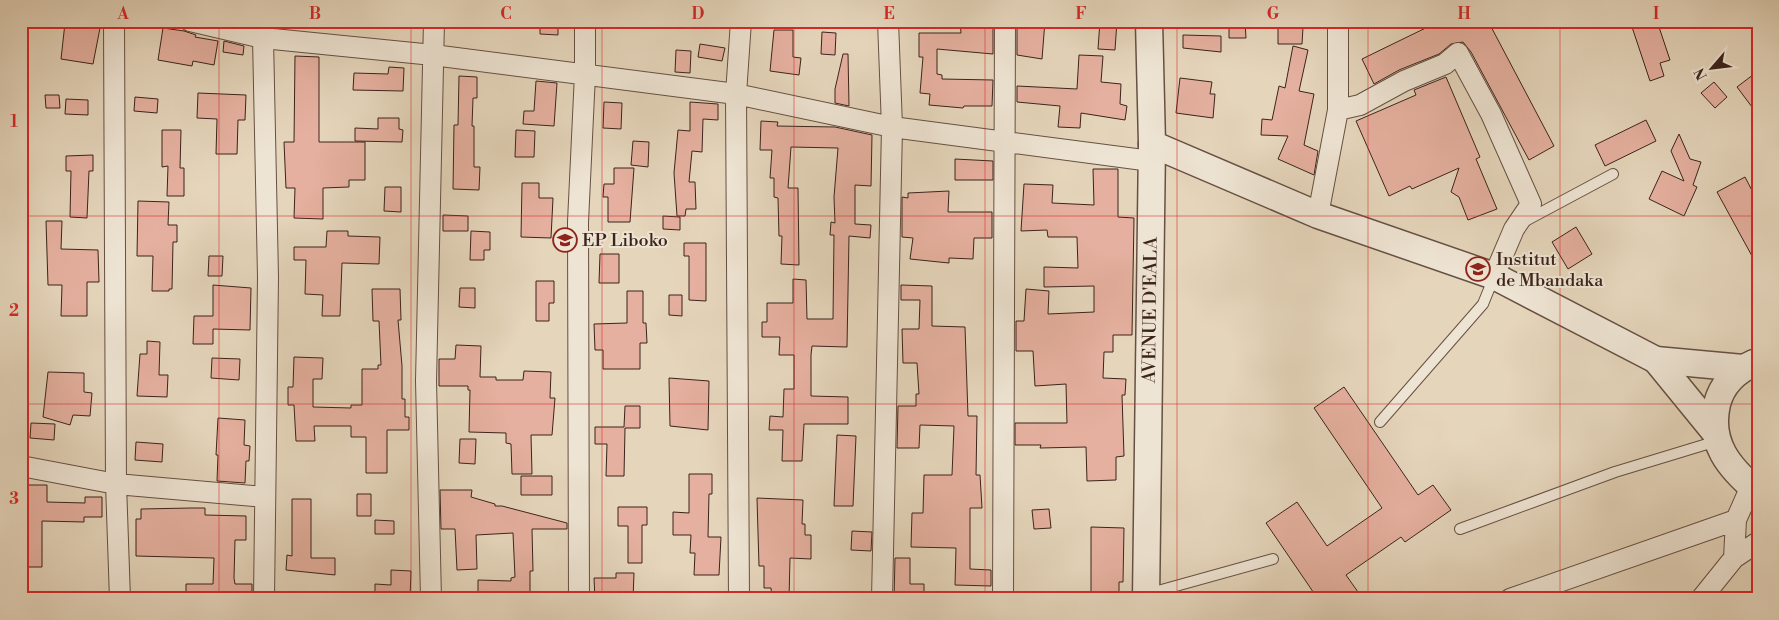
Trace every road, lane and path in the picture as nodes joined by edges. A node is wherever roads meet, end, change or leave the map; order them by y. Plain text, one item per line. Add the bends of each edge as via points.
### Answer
1 (114, 21) edge
2 (190, 21) edge
3 (434, 21) edge
4 (585, 21) edge
5 (741, 21) edge
6 (888, 21) edge
7 (1005, 21) edge
8 (1149, 21) edge
9 (1338, 21) edge
10 (264, 29) edge
11 (433, 55) junction
12 (585, 74) junction
13 (736, 94) junction
14 (1338, 110) junction
15 (892, 127) junction
16 (1005, 141) junction
17 (1152, 152) junction
18 (1613, 174) dead end
19 (1318, 215) junction
20 (1514, 229) junction
21 (1494, 276) junction
22 (1656, 360) junction
23 (1750, 364) edge
24 (1380, 422) dead end
25 (1715, 436) junction
26 (21, 466) edge
27 (116, 484) junction
28 (1754, 489) edge
29 (264, 497) junction
30 (1736, 520) junction
31 (1460, 529) dead end
32 (1758, 542) edge
33 (1734, 558) junction
34 (1273, 559) dead end
35 (1146, 597) edge
36 (120, 599) edge
37 (264, 599) edge
38 (431, 599) edge
39 (579, 599) edge
40 (739, 599) edge
41 (882, 599) edge
42 (1002, 599) edge
43 (1510, 599) edge
44 (1702, 599) edge

1 - 27 street
2 - 10 street
3 - 11 street
4 - 12 street
5 - 13 street
6 - 15 street
7 - 16 street
8 - 17 street, AVENUE D'EALA
9 - 14 street
10 - 11 street
10 - 29 street via 268,276
11 - 12 street
11 - 38 street via 426,381
12 - 13 street
12 - 39 street via 578,222
13 - 15 street
13 - 40 street
14 - 19 street
14 - 20 street via 1360,105 1404,81 1445,64 1458,53 1492,114 1531,204
15 - 16 street
15 - 41 street
16 - 17 street
16 - 42 street
17 - 19 street
17 - 35 street, AVENUE D'EALA
18 - 20 lane via 1539,212
19 - 21 street
20 - 21 street
21 - 22 street
21 - 24 lane via 1479,310
22 - 23 street
22 - 25 street
23 - 25 street via 1726,384 1719,395
25 - 28 street via 1728,462
25 - 31 lane
26 - 27 street
27 - 29 street
27 - 36 street
28 - 30 street
29 - 37 street
30 - 33 street
30 - 43 street
32 - 33 street
33 - 44 street
34 - 35 lane

